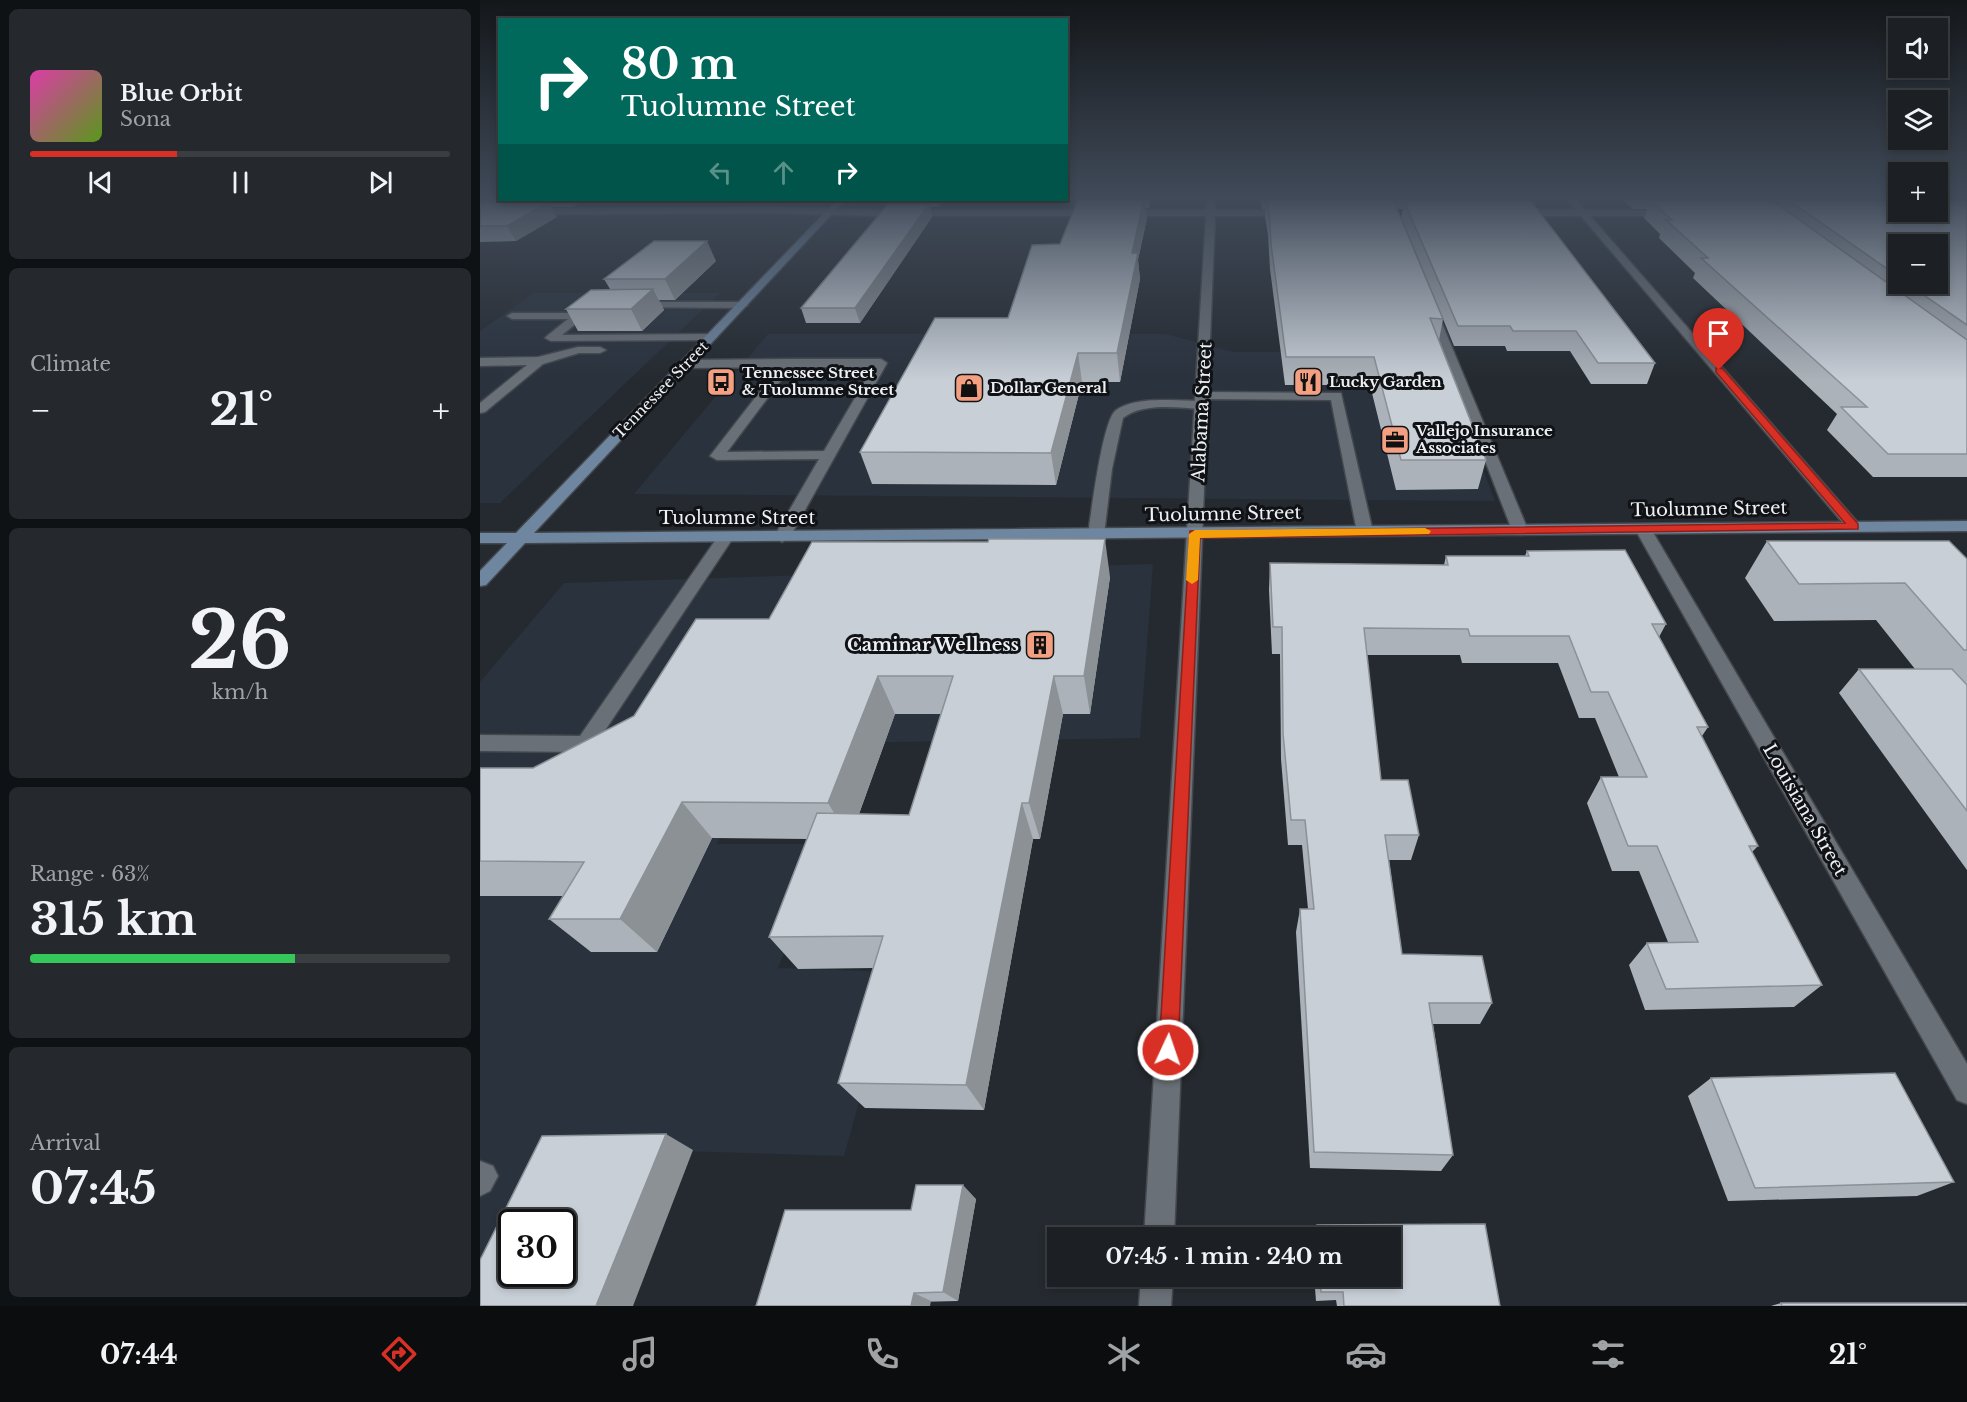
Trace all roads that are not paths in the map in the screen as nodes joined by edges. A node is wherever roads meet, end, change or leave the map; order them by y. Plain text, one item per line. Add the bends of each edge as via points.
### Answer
1 (785, 260) edge
2 (1208, 260) edge
3 (1624, 260) edge
4 (1425, 293) edge
5 (743, 305) junction
6 (602, 306) edge
7 (624, 306) edge
8 (512, 316) dead end
9 (578, 316) junction
10 (711, 337) junction
11 (687, 353) junction
12 (538, 361) junction
13 (480, 362) edge
14 (788, 363) junction
15 (1202, 400) junction
16 (480, 409) edge
17 (829, 455) junction
18 (1967, 526) edge
19 (1854, 527) junction
20 (1520, 530) junction
21 (1643, 530) junction
22 (1365, 532) junction
23 (1195, 534) junction
24 (1096, 535) junction
25 (782, 537) junction
26 (480, 538) edge
27 (520, 538) junction
28 (725, 538) junction
29 (480, 581) edge
30 (480, 744) edge
31 (1967, 1090) edge
32 (480, 1176) edge
33 (480, 1181) edge
34 (1160, 1227) edge
35 (1156, 1287) edge
36 (1155, 1306) edge

1 - 5 main road, Tennessee Street
2 - 15 street, Alabama Street
3 - 19 street
4 - 20 street
5 - 7 street
5 - 10 main road, Tennessee Street
6 - 9 street via 591,306
8 - 9 street
9 - 10 street via 551,338
10 - 11 main road, Tennessee Street
11 - 12 street via 578,350
11 - 14 street
11 - 27 main road, Tennessee Street
12 - 13 street
12 - 16 street
14 - 17 street via 881,363
14 - 17 street via 717,456
15 - 22 street via 1337,396
15 - 23 street, Alabama Street
15 - 24 street via 1139,405 1122,410 1117,416
17 - 25 street
18 - 19 main road, Tuolumne Street
19 - 21 main road, Tuolumne Street
20 - 21 main road, Tuolumne Street
20 - 22 main road, Tuolumne Street
21 - 31 street, Louisiana Street
22 - 23 main road, Tuolumne Street
23 - 24 main road, Tuolumne Street
23 - 34 street, Alabama Street
24 - 25 main road, Tuolumne Street
25 - 28 main road, Tuolumne Street
26 - 27 main road, Tuolumne Street
27 - 28 main road, Tuolumne Street
27 - 29 main road, Tennessee Street
28 - 30 street via 585,744
32 - 33 street
35 - 36 street

